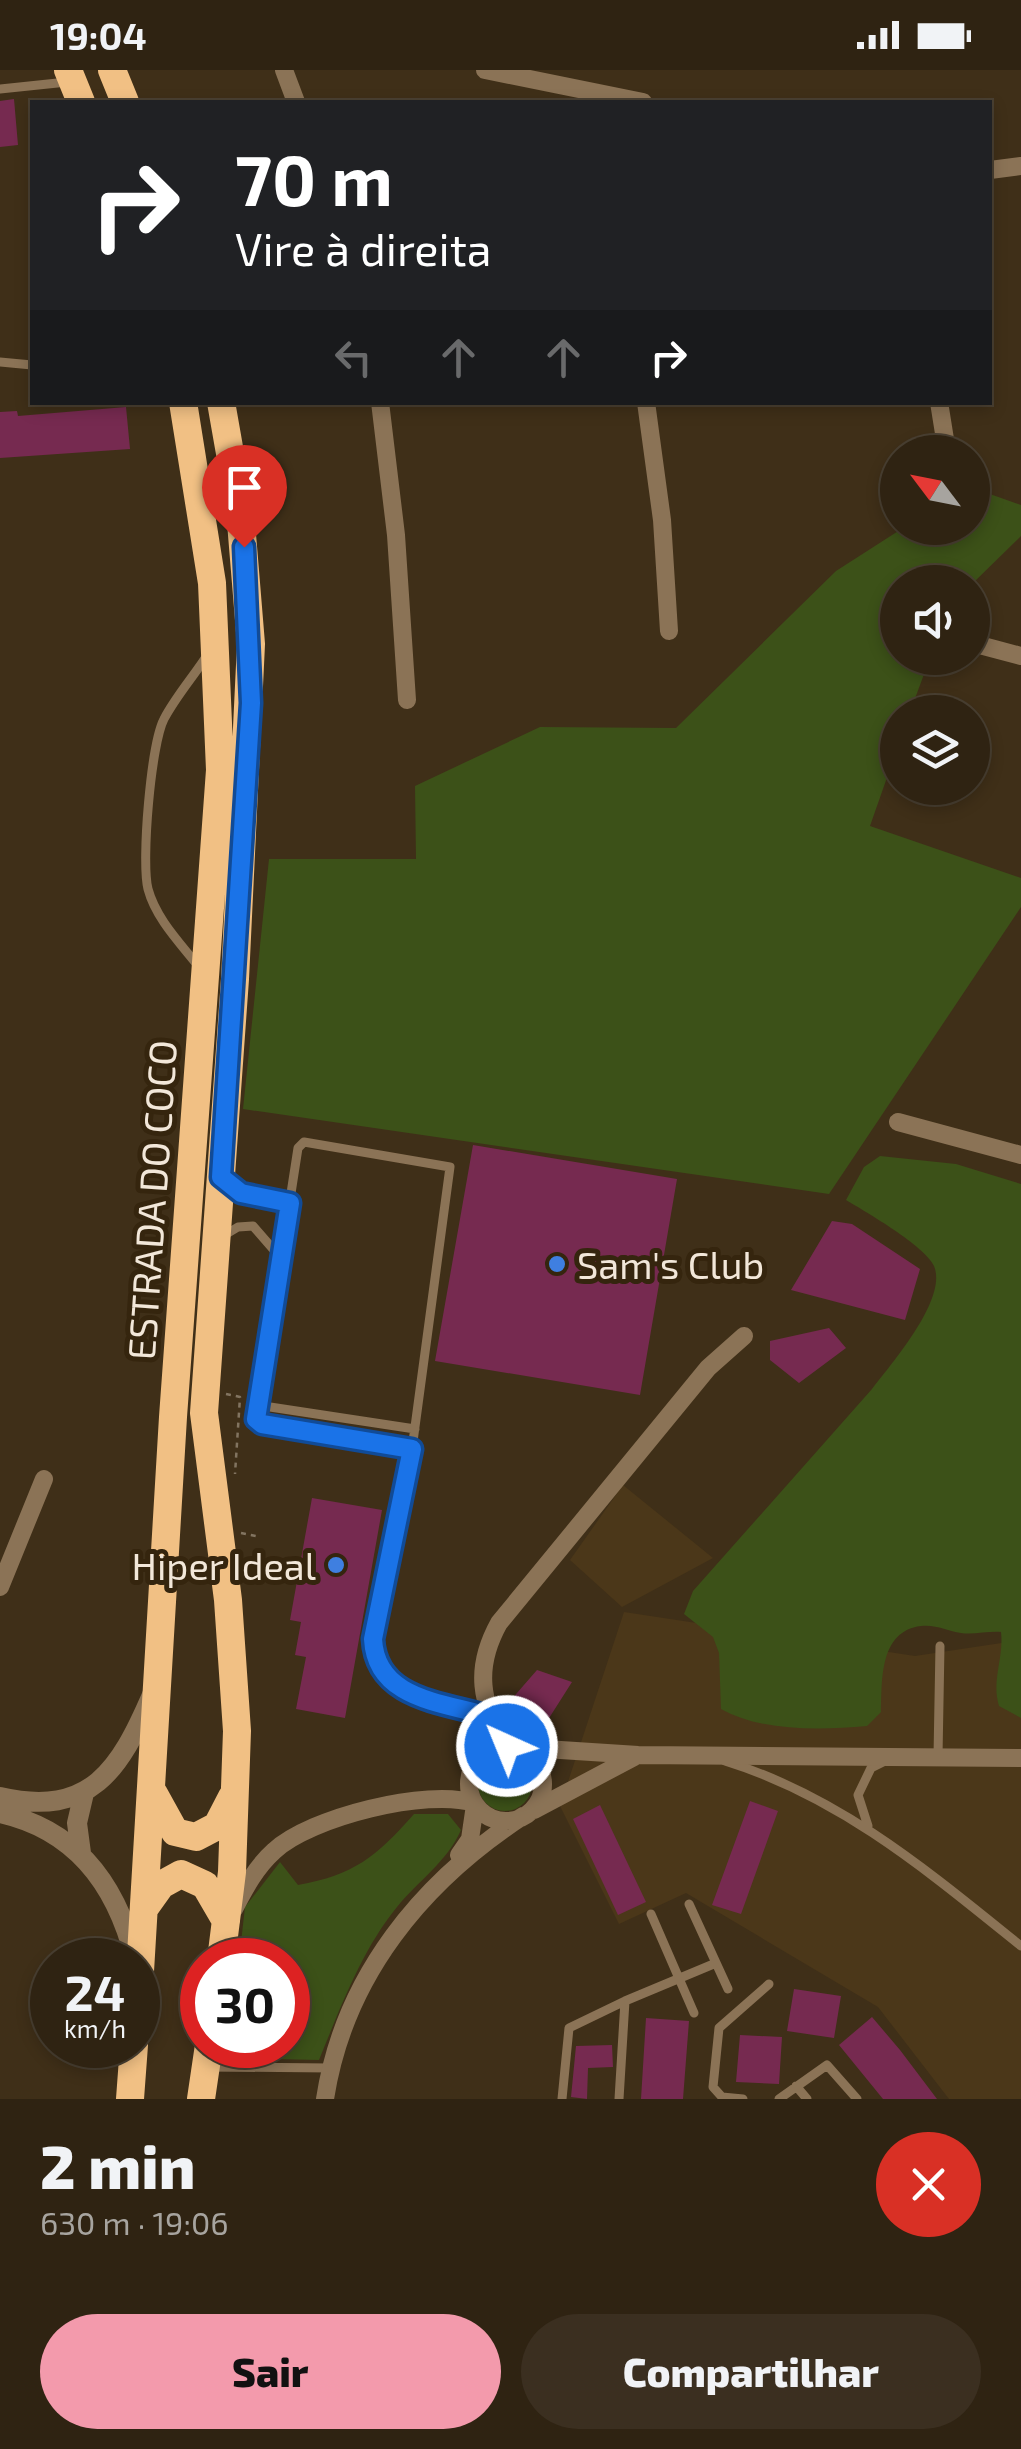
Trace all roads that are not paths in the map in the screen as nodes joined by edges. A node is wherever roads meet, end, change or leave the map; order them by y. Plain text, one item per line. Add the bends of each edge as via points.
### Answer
1 (112, 70) edge
2 (284, 70) edge
3 (485, 70) edge
4 (74, 84) edge
5 (0, 89) edge
6 (571, 95) edge
7 (124, 100) edge
8 (295, 100) edge
9 (622, 100) edge
10 (1021, 166) edge
11 (992, 170) edge
12 (0, 362) edge
13 (30, 365) edge
14 (184, 405) edge
15 (222, 405) edge
16 (380, 405) edge
17 (646, 405) edge
18 (939, 405) edge
19 (944, 435) edge
20 (668, 632) dead end
21 (215, 644) junction
22 (990, 648) edge
23 (1021, 656) edge
24 (407, 700) dead end
25 (205, 975) junction
26 (898, 1122) dead end
27 (1021, 1155) edge
28 (221, 1177) junction
29 (290, 1203) junction
30 (217, 1240) junction
31 (281, 1258) junction
32 (744, 1336) dead end
33 (258, 1406) junction
34 (298, 1412) junction
35 (334, 1418) junction
36 (371, 1423) junction
37 (415, 1429) junction
38 (295, 1430) junction
39 (331, 1436) junction
40 (368, 1442) junction
41 (412, 1449) junction
42 (44, 1480) dead end
43 (0, 1587) edge
44 (940, 1646) dead end
45 (158, 1680) junction
46 (489, 1717) junction
47 (511, 1747) junction
48 (703, 1754) junction
49 (638, 1755) junction
50 (902, 1756) junction
51 (938, 1756) junction
52 (1021, 1758) edge
53 (476, 1762) junction
54 (238, 1784) junction
55 (84, 1793) junction
56 (153, 1793) junction
57 (0, 1797) edge
58 (475, 1804) junction
59 (0, 1813) edge
60 (526, 1815) junction
61 (870, 1828) junction
62 (81, 1853) junction
63 (451, 1868) junction
64 (690, 1904) dead end
65 (146, 1906) junction
66 (651, 1914) dead end
67 (227, 1923) junction
68 (127, 1938) edge
69 (142, 1938) edge
70 (225, 1938) edge
71 (1021, 1946) edge
72 (716, 1963) junction
73 (679, 1978) junction
74 (769, 1984) dead end
75 (728, 1989) dead end
76 (625, 2001) junction
77 (694, 2013) dead end
78 (310, 2066) edge
79 (132, 2068) edge
80 (205, 2068) edge
81 (331, 2068) junction
82 (796, 2086) junction
83 (130, 2099) edge
84 (201, 2099) edge
85 (326, 2099) edge
86 (562, 2099) edge
87 (619, 2099) edge
88 (742, 2099) edge
89 (779, 2099) edge
90 (807, 2099) edge
91 (858, 2099) edge

1 - 7 highway
2 - 8 street
3 - 6 street
4 - 5 lane
6 - 9 street
10 - 11 street
12 - 13 lane
14 - 21 highway, ESTRADA DO COCO via 204,517
15 - 28 highway, ESTRADA DO COCO via 240,510 251,664
16 - 24 street
17 - 20 street
18 - 19 street
21 - 25 highway, ESTRADA DO COCO via 220,770
21 - 25 lane via 155,744 147,858 156,907
22 - 23 street
25 - 45 highway, ESTRADA DO COCO
26 - 27 street
28 - 29 lane via 241,1193
28 - 30 highway, ESTRADA DO COCO
29 - 31 lane
29 - 37 lane via 304,1142 450,1167
30 - 31 lane via 254,1226
30 - 54 highway, ESTRADA DO COCO via 205,1446 228,1600
31 - 33 lane
32 - 46 street via 708,1368 500,1623 481,1680
33 - 34 lane
33 - 38 lane via 262,1424
34 - 35 lane
34 - 38 lane
35 - 36 lane
35 - 39 lane
36 - 37 lane
36 - 40 lane
37 - 41 lane
38 - 39 lane
39 - 40 lane
40 - 41 lane
41 - 46 lane via 373,1639 378,1667 409,1693
42 - 43 street
44 - 51 lane
45 - 55 street via 126,1754
45 - 56 highway, ESTRADA DO COCO
46 - 47 street
46 - 53 street
47 - 49 street
47 - 53 street via 493,1749
47 - 60 street via 526,1752 540,1770 542,1793
48 - 49 street
48 - 50 street
48 - 61 lane via 751,1769
49 - 60 street
50 - 51 street
50 - 61 lane via 881,1762 863,1778 858,1806
51 - 52 street
53 - 58 street via 469,1783
54 - 56 highway via 217,1826 196,1837 176,1832
54 - 67 highway, ESTRADA DO COCO
55 - 57 street via 44,1802
55 - 62 street via 77,1824
56 - 65 highway, ESTRADA DO COCO
58 - 60 street via 502,1821
58 - 63 street via 470,1838
58 - 67 street via 451,1797 423,1800 304,1830 262,1863
59 - 62 street via 42,1827
60 - 63 street
61 - 71 lane
62 - 68 street via 117,1901
63 - 81 street via 368,1975
64 - 72 lane
65 - 67 highway via 170,1878 190,1876 211,1892
65 - 69 highway, ESTRADA DO COCO
66 - 73 lane
67 - 70 highway, ESTRADA DO COCO
72 - 73 lane
72 - 75 lane
73 - 76 lane
73 - 77 lane
74 - 88 lane via 719,2028 713,2087 722,2097
76 - 86 lane via 569,2028
76 - 87 lane
78 - 81 lane
79 - 83 highway
80 - 84 highway
81 - 85 street
82 - 89 lane
82 - 90 lane
82 - 91 lane via 827,2065

